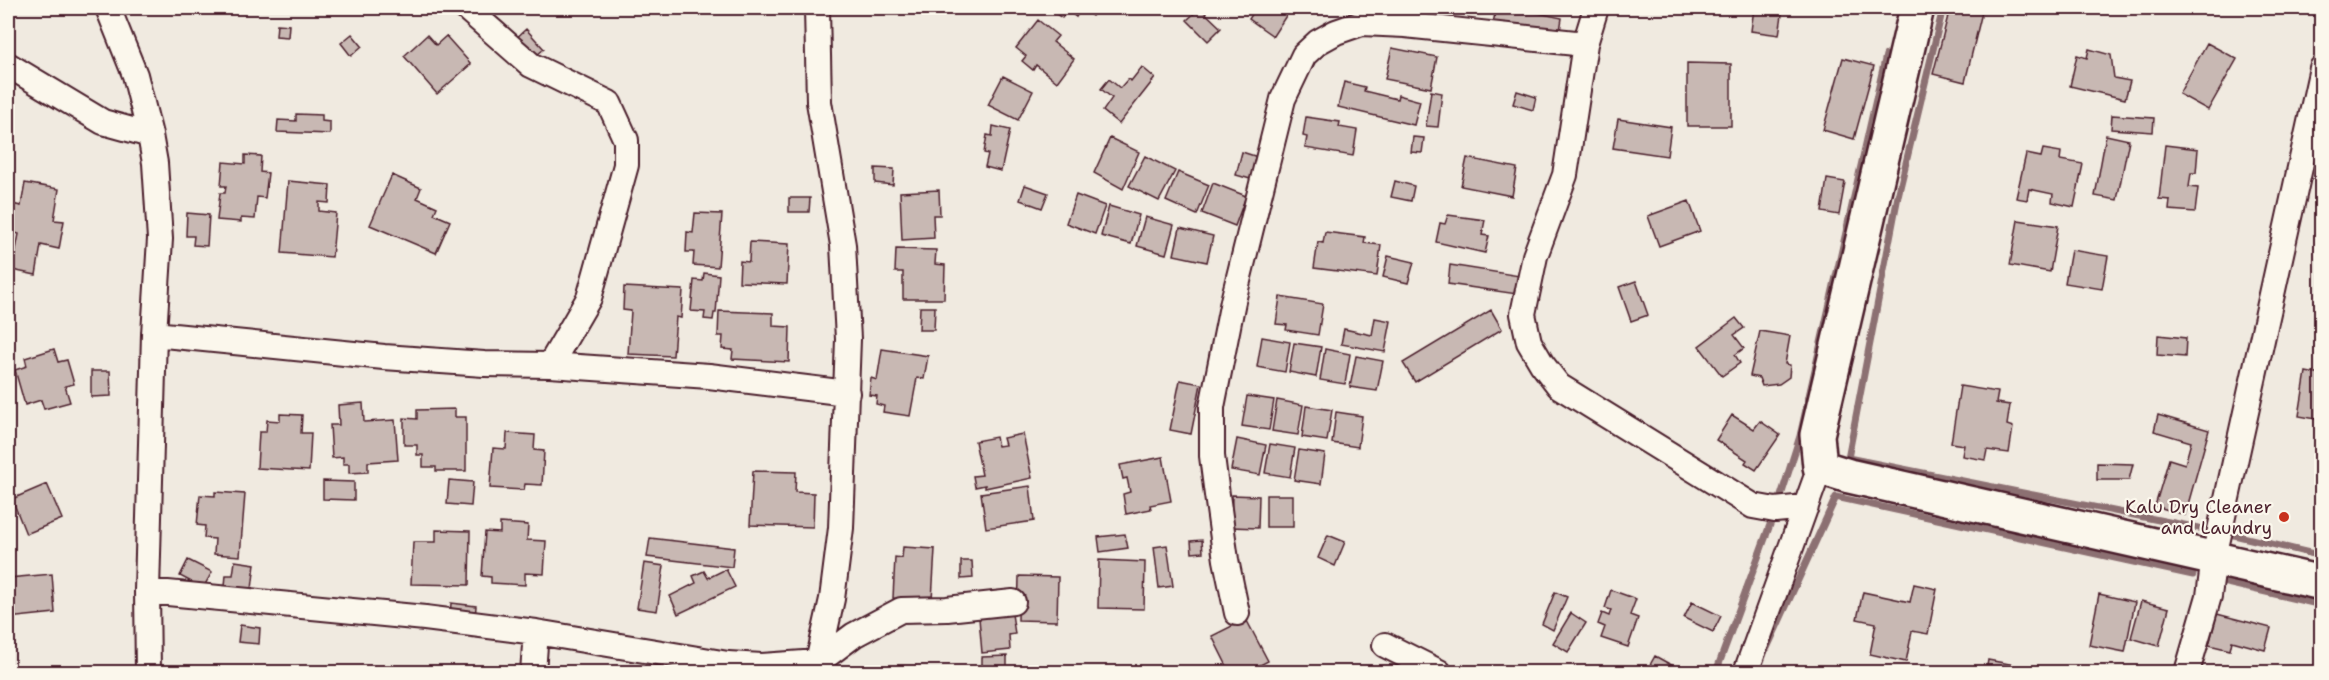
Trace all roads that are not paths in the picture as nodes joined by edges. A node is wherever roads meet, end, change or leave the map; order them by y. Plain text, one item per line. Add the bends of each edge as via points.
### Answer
1 (108, 8) edge
2 (466, 8) edge
3 (817, 8) edge
4 (1596, 8) edge
5 (1917, 8) edge
6 (1585, 44) junction
7 (8, 64) edge
8 (2322, 68) edge
9 (2318, 102) edge
10 (150, 135) junction
11 (154, 334) junction
12 (550, 364) junction
13 (847, 393) junction
14 (1820, 467) junction
15 (1806, 507) junction
16 (2214, 557) junction
17 (2322, 583) edge
18 (147, 591) junction
19 (1012, 602) dead end
20 (1237, 613) dead end
21 (536, 632) junction
22 (1385, 645) dead end
23 (821, 667) edge
24 (148, 672) edge
25 (533, 672) edge
26 (1439, 672) edge
27 (1746, 672) edge
28 (2187, 672) edge

1 - 10 street via 135,75
2 - 12 street via 531,65 609,103 626,140 626,165 588,298
3 - 13 street via 819,102 843,245
4 - 6 street
5 - 14 street via 1817,435
6 - 15 street via 1565,175 1535,256 1523,314 1529,342 1559,386 1753,506 1775,510
6 - 20 street via 1362,23 1336,32 1304,55 1283,99 1230,312 1212,407 1212,456 1227,571
7 - 10 street via 103,122
8 - 9 street
9 - 16 street
10 - 11 street via 160,239
11 - 12 street via 384,357
11 - 18 street
12 - 13 street via 709,376
13 - 23 street via 841,528
14 - 15 street
14 - 16 street
15 - 27 street
16 - 17 street
16 - 28 street via 2209,596
18 - 21 street
18 - 24 street
19 - 23 street via 901,610 854,635
21 - 23 street via 728,664
21 - 25 street
22 - 26 street

